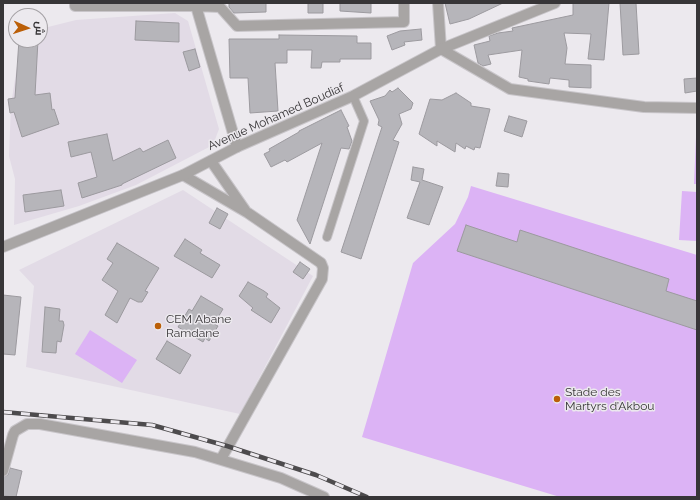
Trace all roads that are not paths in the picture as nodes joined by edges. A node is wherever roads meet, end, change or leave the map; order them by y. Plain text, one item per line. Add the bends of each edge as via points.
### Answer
1 (75, 3) edge
2 (404, 3) edge
3 (438, 3) edge
4 (555, 3) edge
5 (220, 5) edge
6 (196, 6) junction
7 (442, 49) junction
8 (353, 96) junction
9 (697, 108) edge
10 (237, 147) junction
11 (211, 161) junction
12 (183, 175) junction
13 (248, 213) junction
14 (327, 237) dead end
15 (3, 247) edge
16 (221, 459) junction
17 (3, 471) edge
18 (324, 497) edge

1 - 6 street via 75,6
2 - 5 street via 404,22 237,26
3 - 7 street
4 - 7 street, Avenue Mohamed Boudiaf
5 - 6 street
6 - 10 street
7 - 8 street, Avenue Mohamed Boudiaf
7 - 9 street via 510,89 644,107
8 - 10 street, Avenue Mohamed Boudiaf
8 - 14 lane via 364,121
10 - 11 street, Avenue Mohamed Boudiaf
11 - 12 street, Avenue Mohamed Boudiaf
11 - 13 street
12 - 13 street
12 - 15 street, Avenue Mohamed Boudiaf
13 - 16 street via 321,263 322,279
16 - 17 street via 74,429 27,424 15,430 12,435
16 - 18 street via 281,478

